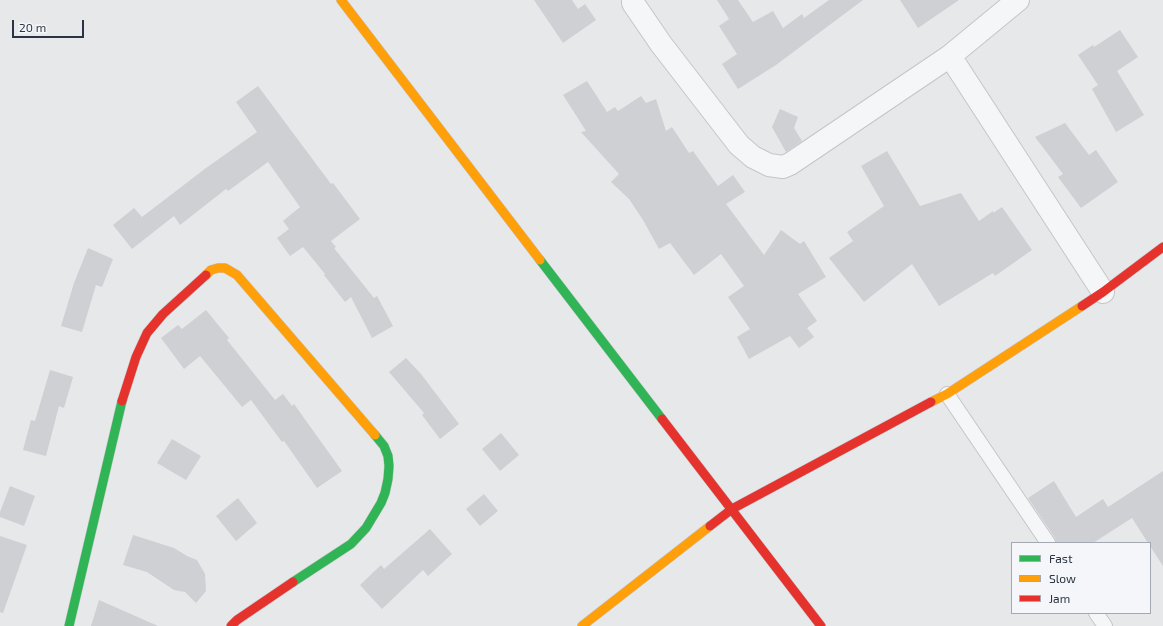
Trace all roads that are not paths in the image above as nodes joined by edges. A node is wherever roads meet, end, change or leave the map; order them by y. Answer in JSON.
{"nodes":[{"id":1,"x":341,"y":0,"type":"edge"},
{"id":2,"x":633,"y":0,"type":"edge"},
{"id":3,"x":1018,"y":0,"type":"edge"},
{"id":4,"x":950,"y":56,"type":"junction"},
{"id":5,"x":1163,"y":247,"type":"edge"},
{"id":6,"x":1103,"y":292,"type":"junction"},
{"id":7,"x":947,"y":394,"type":"junction"},
{"id":8,"x":732,"y":509,"type":"junction"},
{"id":9,"x":1047,"y":542,"type":"edge"},
{"id":10,"x":1097,"y":614,"type":"edge"},
{"id":11,"x":69,"y":626,"type":"edge"},
{"id":12,"x":230,"y":626,"type":"edge"},
{"id":13,"x":582,"y":626,"type":"edge"},
{"id":14,"x":821,"y":626,"type":"edge"},
{"id":15,"x":1105,"y":626,"type":"edge"}],
"edges":[{"from":1,"to":8,"type":"street"},
{"from":2,"to":4,"type":"street"},
{"from":3,"to":4,"type":"street"},
{"from":4,"to":6,"type":"street"},
{"from":5,"to":6,"type":"street"},
{"from":6,"to":7,"type":"street"},
{"from":7,"to":8,"type":"street"},
{"from":7,"to":9,"type":"lane"},
{"from":8,"to":13,"type":"street"},
{"from":8,"to":14,"type":"street"},
{"from":10,"to":15,"type":"lane"},
{"from":11,"to":12,"type":"street"}]}
